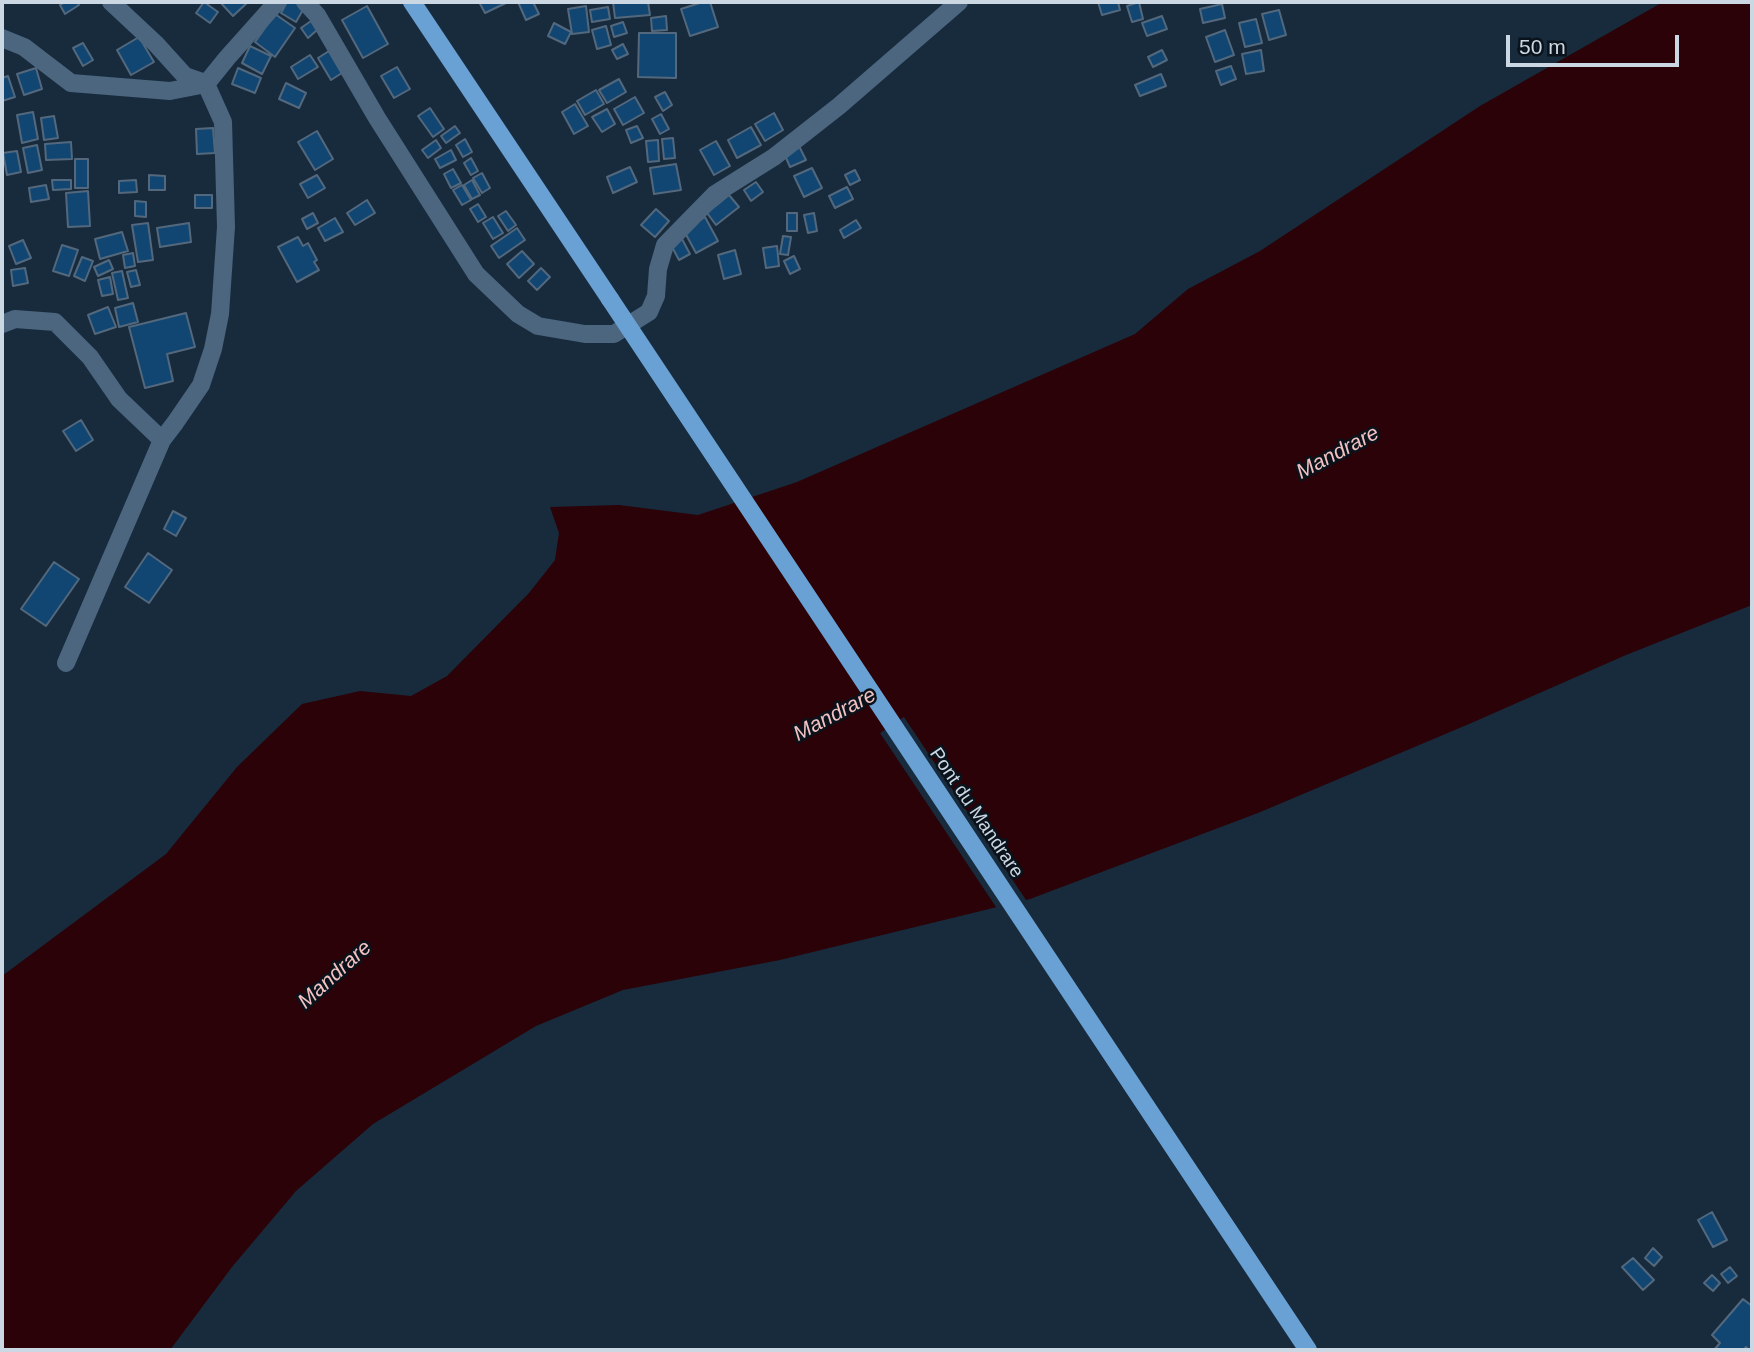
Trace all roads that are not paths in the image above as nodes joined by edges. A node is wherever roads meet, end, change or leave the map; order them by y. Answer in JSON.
{"nodes":[{"id":1,"x":111,"y":2,"type":"edge"},
{"id":2,"x":277,"y":2,"type":"edge"},
{"id":3,"x":305,"y":2,"type":"edge"},
{"id":4,"x":412,"y":2,"type":"edge"},
{"id":5,"x":959,"y":2,"type":"edge"},
{"id":6,"x":2,"y":38,"type":"edge"},
{"id":7,"x":206,"y":84,"type":"junction"},
{"id":8,"x":2,"y":324,"type":"edge"},
{"id":9,"x":162,"y":440,"type":"junction"},
{"id":10,"x":66,"y":663,"type":"dead end"},
{"id":11,"x":1308,"y":1350,"type":"edge"}],
"edges":[{"from":1,"to":7,"type":"street"},
{"from":2,"to":7,"type":"street"},
{"from":3,"to":5,"type":"street"},
{"from":4,"to":11,"type":"main road","name":"Pont du Mandrare","bridge":true},
{"from":6,"to":7,"type":"street"},
{"from":7,"to":9,"type":"street"},
{"from":8,"to":9,"type":"street"},
{"from":9,"to":10,"type":"street"}]}
